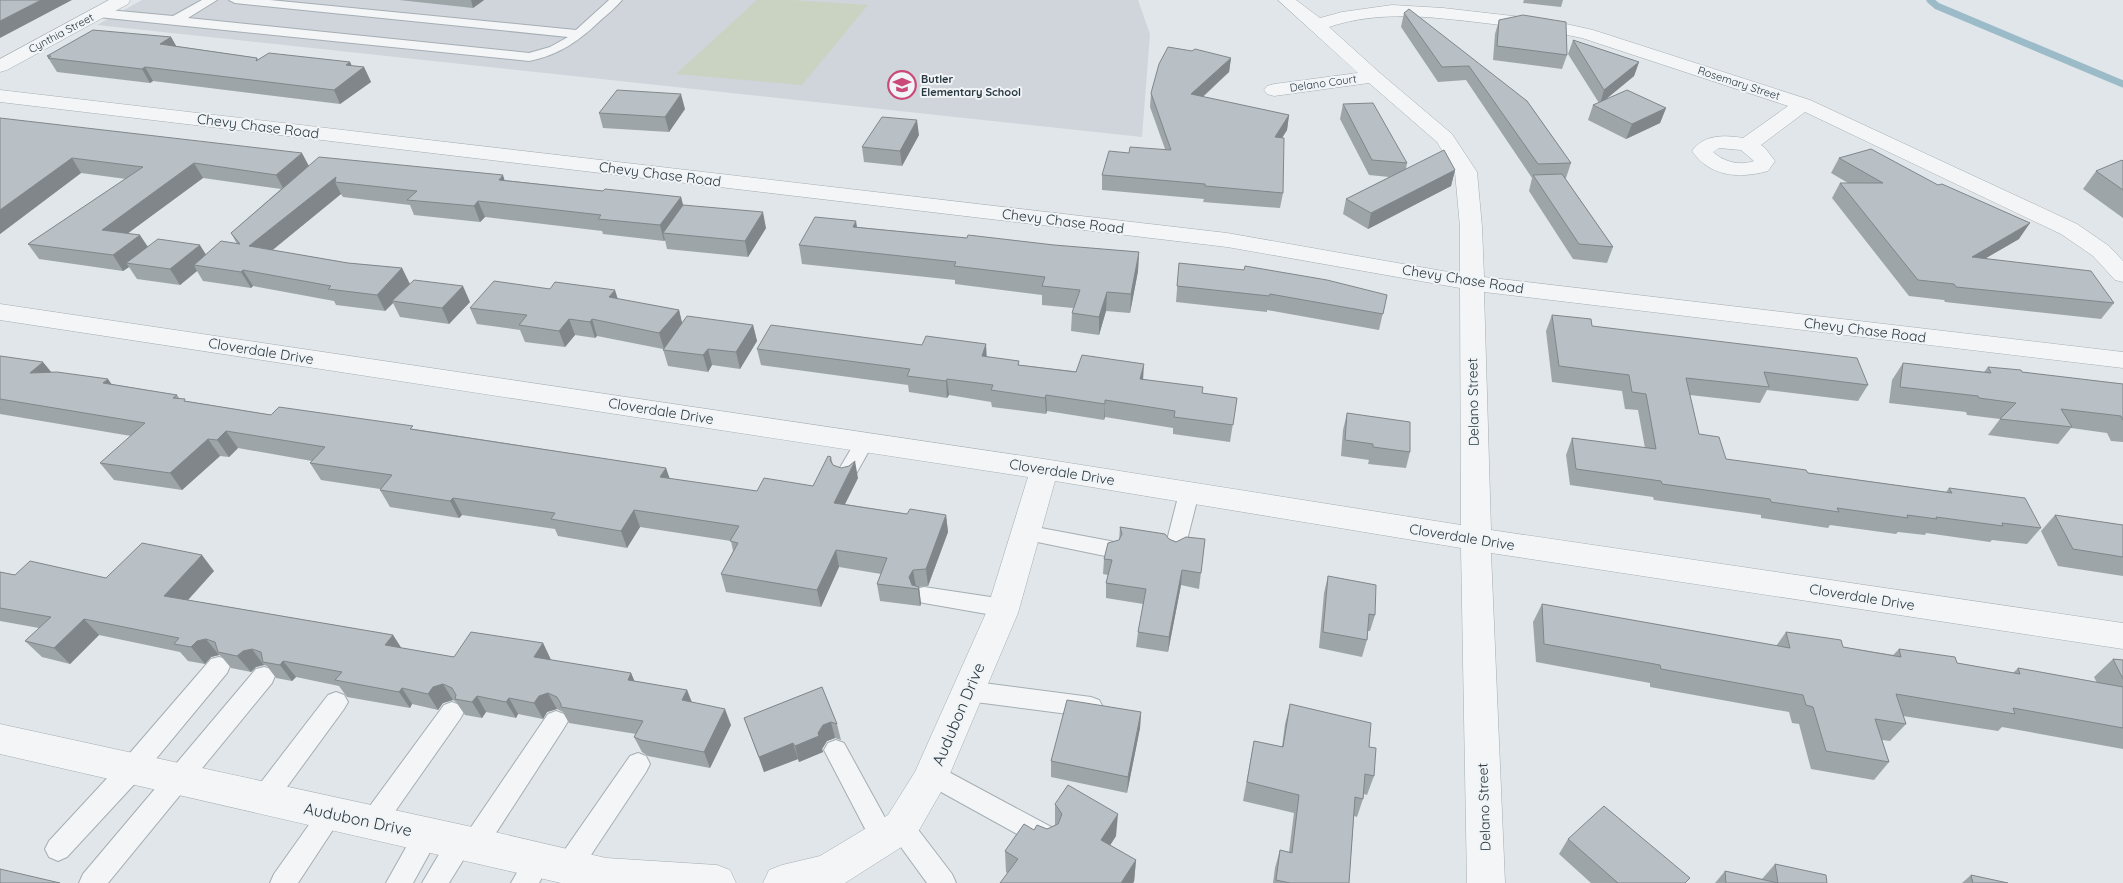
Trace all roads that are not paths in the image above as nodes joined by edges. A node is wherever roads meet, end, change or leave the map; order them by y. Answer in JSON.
{"nodes":[{"id":1,"x":122,"y":0,"type":"edge"},
{"id":2,"x":211,"y":0,"type":"edge"},
{"id":3,"x":235,"y":0,"type":"edge"},
{"id":4,"x":616,"y":0,"type":"edge"},
{"id":5,"x":1286,"y":0,"type":"edge"},
{"id":6,"x":98,"y":13,"type":"junction"},
{"id":7,"x":175,"y":20,"type":"junction"},
{"id":8,"x":1317,"y":24,"type":"junction"},
{"id":9,"x":578,"y":34,"type":"junction"},
{"id":10,"x":0,"y":66,"type":"edge"},
{"id":11,"x":1373,"y":76,"type":"junction"},
{"id":12,"x":1274,"y":90,"type":"dead end"},
{"id":13,"x":0,"y":96,"type":"edge"},
{"id":14,"x":1803,"y":104,"type":"junction"},
{"id":15,"x":1748,"y":145,"type":"dead end"},
{"id":16,"x":2123,"y":275,"type":"edge"},
{"id":17,"x":1471,"y":283,"type":"junction"},
{"id":18,"x":0,"y":312,"type":"edge"},
{"id":19,"x":2123,"y":360,"type":"edge"},
{"id":20,"x":865,"y":442,"type":"junction"},
{"id":21,"x":1044,"y":469,"type":"junction"},
{"id":22,"x":845,"y":476,"type":"edge"},
{"id":23,"x":1190,"y":492,"type":"junction"},
{"id":24,"x":1025,"y":533,"type":"junction"},
{"id":25,"x":1476,"y":539,"type":"junction"},
{"id":26,"x":1175,"y":548,"type":"edge"},
{"id":27,"x":1110,"y":549,"type":"edge"},
{"id":28,"x":924,"y":595,"type":"dead end"},
{"id":29,"x":1004,"y":608,"type":"junction"},
{"id":30,"x":2123,"y":636,"type":"edge"},
{"id":31,"x":219,"y":666,"type":"edge"},
{"id":32,"x":264,"y":676,"type":"edge"},
{"id":33,"x":968,"y":691,"type":"junction"},
{"id":34,"x":336,"y":702,"type":"dead end"},
{"id":35,"x":1110,"y":710,"type":"edge"},
{"id":36,"x":452,"y":712,"type":"dead end"},
{"id":37,"x":556,"y":721,"type":"dead end"},
{"id":38,"x":0,"y":739,"type":"edge"},
{"id":39,"x":836,"y":750,"type":"dead end"},
{"id":40,"x":638,"y":764,"type":"dead end"},
{"id":41,"x":132,"y":769,"type":"junction"},
{"id":42,"x":932,"y":774,"type":"junction"},
{"id":43,"x":178,"y":779,"type":"junction"},
{"id":44,"x":264,"y":798,"type":"junction"},
{"id":45,"x":332,"y":813,"type":"junction"},
{"id":46,"x":374,"y":822,"type":"junction"},
{"id":47,"x":892,"y":833,"type":"junction"},
{"id":48,"x":1047,"y":838,"type":"edge"},
{"id":49,"x":454,"y":840,"type":"junction"},
{"id":50,"x":58,"y":849,"type":"dead end"},
{"id":51,"x":544,"y":870,"type":"edge"},
{"id":52,"x":816,"y":879,"type":"edge"},
{"id":53,"x":655,"y":881,"type":"edge"},
{"id":54,"x":92,"y":883,"type":"edge"},
{"id":55,"x":283,"y":883,"type":"edge"},
{"id":56,"x":399,"y":883,"type":"edge"},
{"id":57,"x":435,"y":883,"type":"edge"},
{"id":58,"x":717,"y":883,"type":"edge"},
{"id":59,"x":782,"y":883,"type":"edge"},
{"id":60,"x":943,"y":883,"type":"edge"},
{"id":61,"x":1486,"y":883,"type":"edge"}],
"edges":[{"from":1,"to":6,"type":"street","name":"Cynthia Street"},
{"from":2,"to":7,"type":"lane"},
{"from":3,"to":9,"type":"lane"},
{"from":4,"to":9,"type":"lane"},
{"from":5,"to":8,"type":"street","name":"Delano Street"},
{"from":6,"to":7,"type":"lane"},
{"from":6,"to":10,"type":"street","name":"Cynthia Street"},
{"from":7,"to":9,"type":"lane"},
{"from":8,"to":11,"type":"street","name":"Delano Street"},
{"from":8,"to":14,"type":"street","name":"Rosemary Street"},
{"from":11,"to":12,"type":"street","name":"Delano Court"},
{"from":11,"to":17,"type":"street","name":"Delano Street"},
{"from":13,"to":17,"type":"street","name":"Chevy Chase Road"},
{"from":14,"to":15,"type":"street"},
{"from":14,"to":16,"type":"street","name":"Rosemary Street"},
{"from":17,"to":19,"type":"street","name":"Chevy Chase Road"},
{"from":17,"to":25,"type":"street","name":"Delano Street"},
{"from":18,"to":20,"type":"street","name":"Cloverdale Drive"},
{"from":20,"to":21,"type":"street","name":"Cloverdale Drive"},
{"from":20,"to":22,"type":"lane"},
{"from":21,"to":23,"type":"street","name":"Cloverdale Drive"},
{"from":21,"to":24,"type":"street","name":"Audubon Drive"},
{"from":23,"to":25,"type":"street","name":"Cloverdale Drive"},
{"from":23,"to":26,"type":"lane"},
{"from":24,"to":27,"type":"lane"},
{"from":24,"to":29,"type":"street","name":"Audubon Drive"},
{"from":25,"to":30,"type":"street","name":"Cloverdale Drive"},
{"from":25,"to":61,"type":"street","name":"Delano Street"},
{"from":28,"to":29,"type":"lane"},
{"from":29,"to":33,"type":"street","name":"Audubon Drive"},
{"from":31,"to":41,"type":"lane"},
{"from":32,"to":43,"type":"lane"},
{"from":33,"to":35,"type":"lane"},
{"from":33,"to":42,"type":"street","name":"Audubon Drive"},
{"from":34,"to":44,"type":"lane"},
{"from":36,"to":46,"type":"lane"},
{"from":37,"to":49,"type":"lane"},
{"from":38,"to":41,"type":"street","name":"Audubon Drive"},
{"from":39,"to":47,"type":"lane"},
{"from":40,"to":51,"type":"lane"},
{"from":41,"to":43,"type":"street","name":"Audubon Drive"},
{"from":41,"to":50,"type":"lane"},
{"from":42,"to":47,"type":"street","name":"Audubon Drive"},
{"from":42,"to":48,"type":"lane"},
{"from":43,"to":44,"type":"street","name":"Audubon Drive"},
{"from":43,"to":54,"type":"lane"},
{"from":44,"to":45,"type":"street","name":"Audubon Drive"},
{"from":45,"to":46,"type":"street","name":"Audubon Drive"},
{"from":45,"to":55,"type":"lane"},
{"from":46,"to":49,"type":"street","name":"Audubon Drive"},
{"from":47,"to":52,"type":"street","name":"Audubon Drive"},
{"from":47,"to":60,"type":"lane"},
{"from":49,"to":51,"type":"street","name":"Audubon Drive"},
{"from":49,"to":56,"type":"lane"},
{"from":49,"to":57,"type":"lane"},
{"from":51,"to":53,"type":"street","name":"Audubon Drive"},
{"from":52,"to":59,"type":"street","name":"Audubon Drive"},
{"from":53,"to":58,"type":"street","name":"Audubon Drive"}]}
